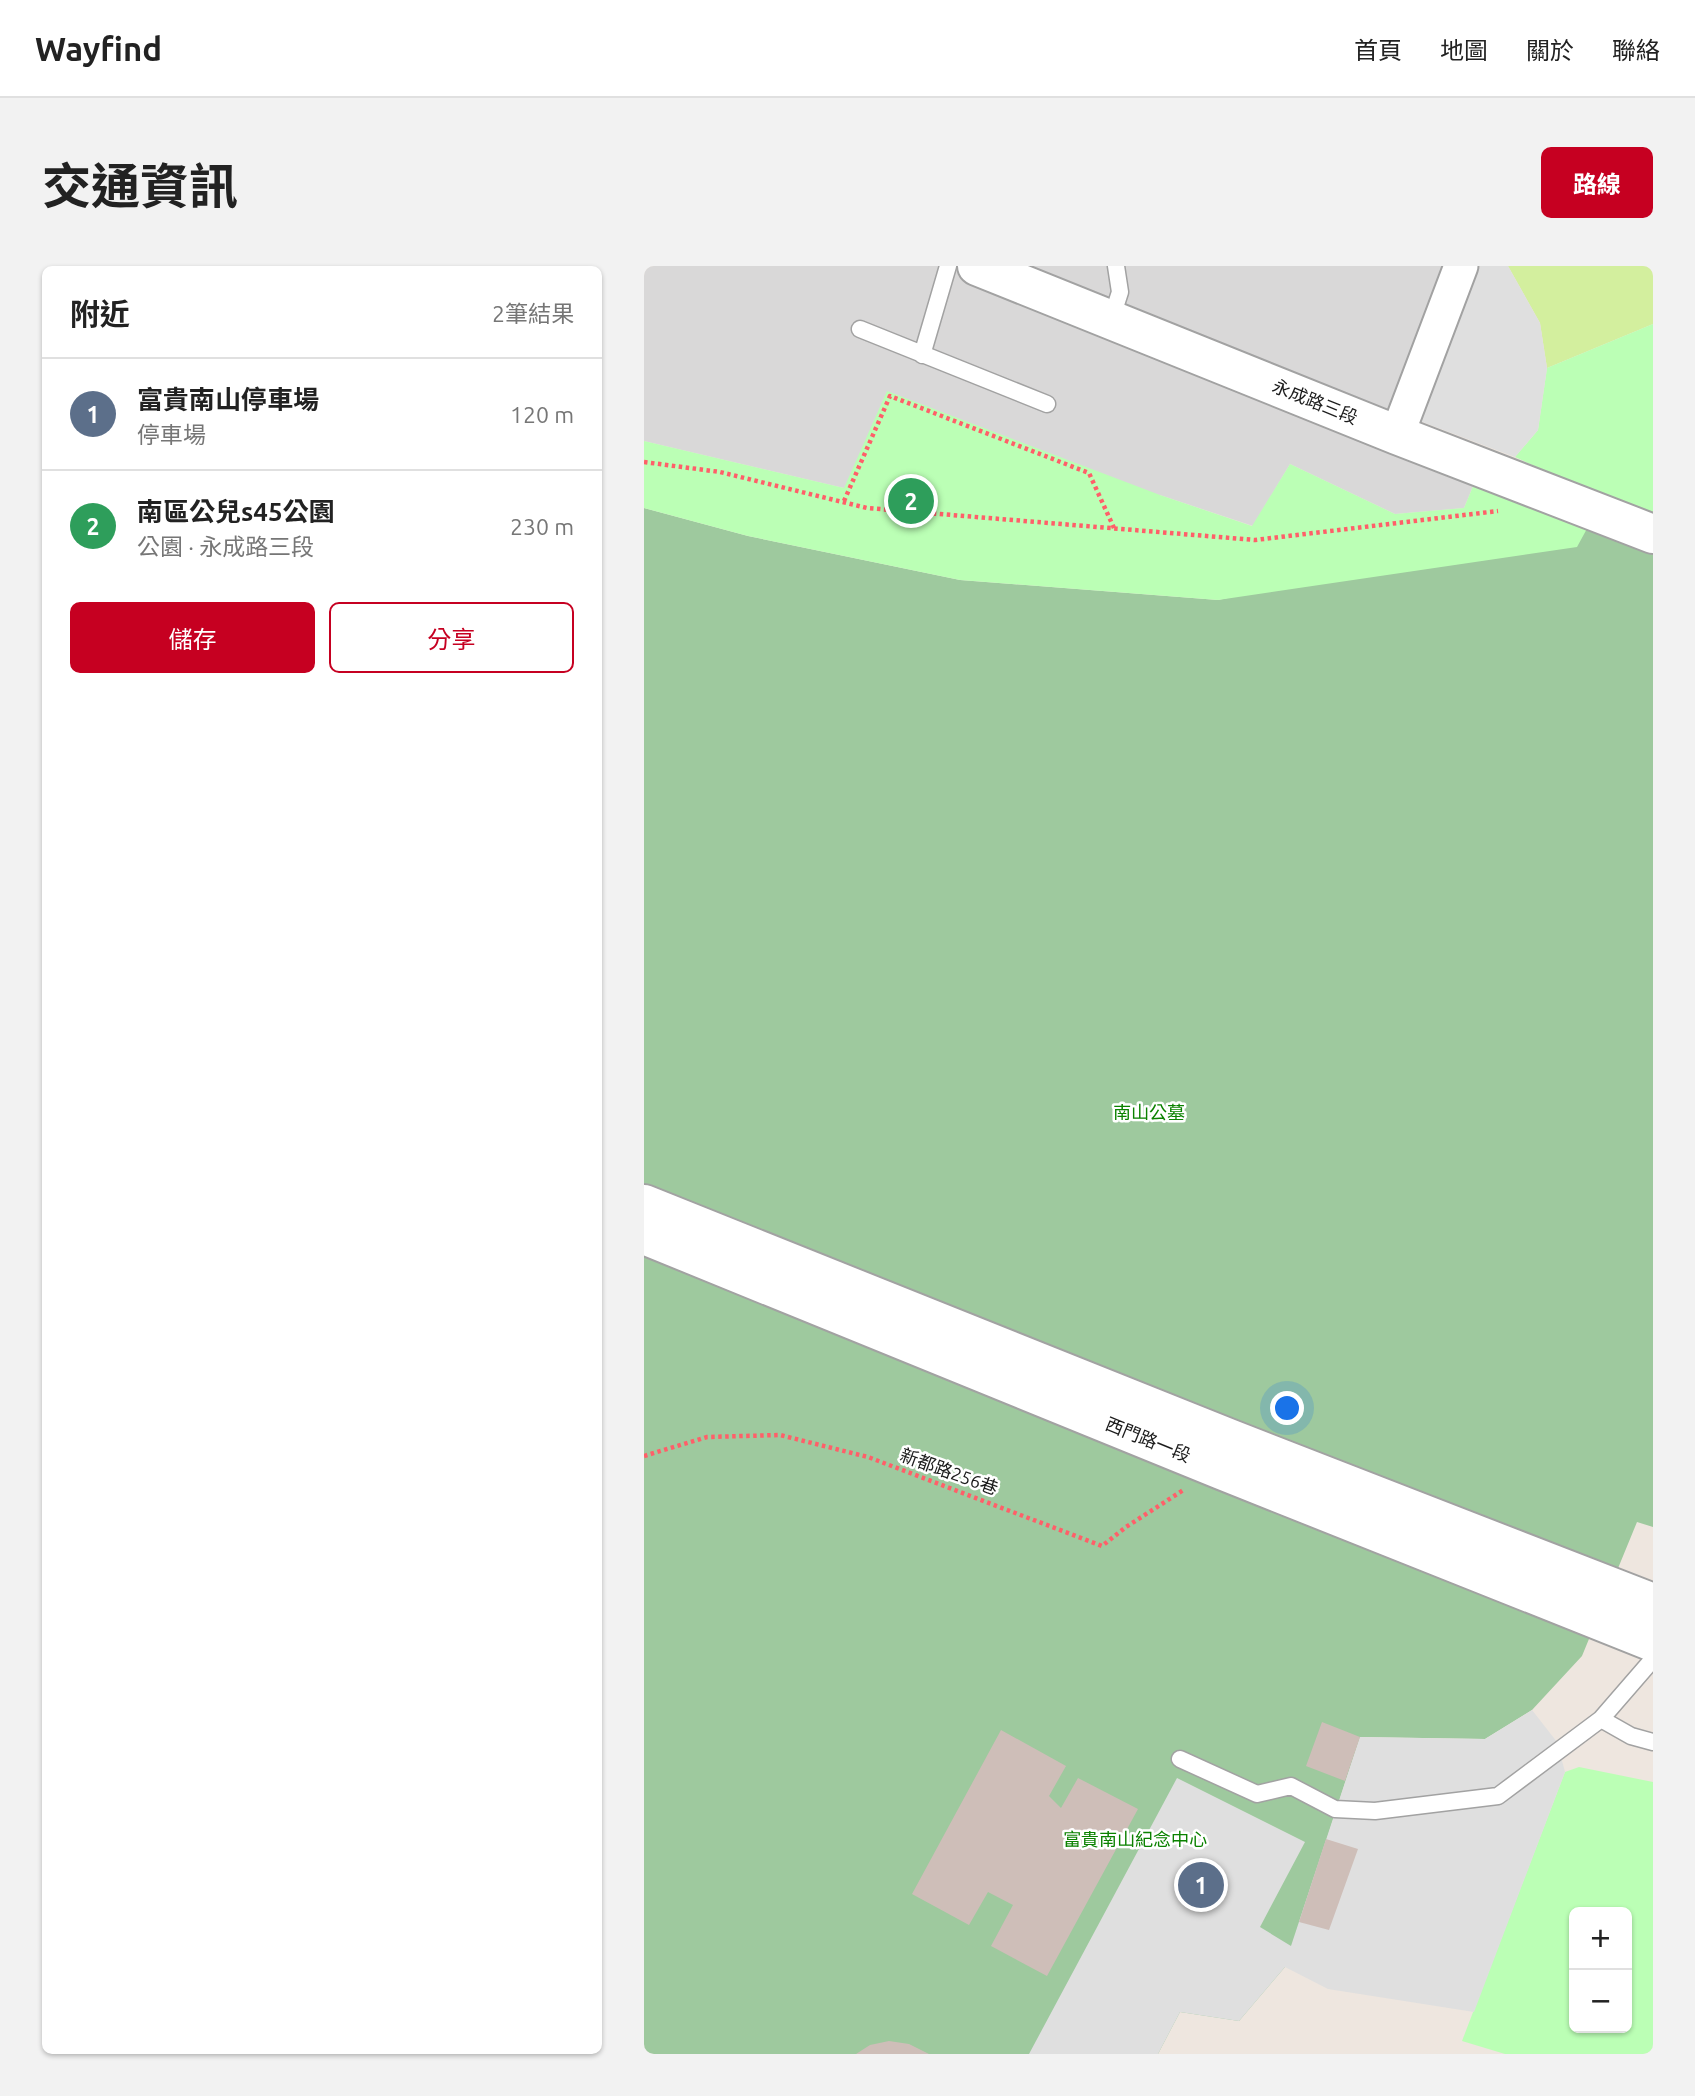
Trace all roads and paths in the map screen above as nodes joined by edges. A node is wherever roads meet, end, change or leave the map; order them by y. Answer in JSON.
{"nodes":[{"id":1,"x":948,"y":266,"type":"edge"},
{"id":2,"x":978,"y":266,"type":"edge"},
{"id":3,"x":1116,"y":266,"type":"edge"},
{"id":4,"x":1461,"y":266,"type":"edge"},
{"id":5,"x":1111,"y":320,"type":"junction"},
{"id":6,"x":860,"y":329,"type":"dead end"},
{"id":7,"x":922,"y":355,"type":"junction"},
{"id":8,"x":1047,"y":404,"type":"dead end"},
{"id":9,"x":1397,"y":435,"type":"junction"},
{"id":10,"x":644,"y":462,"type":"edge"},
{"id":11,"x":1548,"y":492,"type":"junction"},
{"id":12,"x":845,"y":501,"type":"junction"},
{"id":13,"x":1114,"y":528,"type":"junction"},
{"id":14,"x":1653,"y":534,"type":"edge"},
{"id":15,"x":644,"y":1204,"type":"edge"},
{"id":16,"x":644,"y":1236,"type":"edge"},
{"id":17,"x":644,"y":1456,"type":"edge"},
{"id":18,"x":1221,"y":1470,"type":"junction"},
{"id":19,"x":1653,"y":1603,"type":"edge"},
{"id":20,"x":1653,"y":1642,"type":"edge"},
{"id":21,"x":1653,"y":1659,"type":"edge"},
{"id":22,"x":1601,"y":1719,"type":"junction"},
{"id":23,"x":1653,"y":1742,"type":"edge"},
{"id":24,"x":1180,"y":1759,"type":"dead end"}],
"edges":[{"from":1,"to":7,"type":"lane"},
{"from":2,"to":5,"type":"street","name":"永成路三段"},
{"from":3,"to":5,"type":"lane"},
{"from":4,"to":9,"type":"street"},
{"from":5,"to":9,"type":"street","name":"永成路三段"},
{"from":6,"to":7,"type":"lane"},
{"from":7,"to":8,"type":"lane"},
{"from":9,"to":11,"type":"street","name":"永成路三段"},
{"from":10,"to":12,"type":"path"},
{"from":11,"to":13,"type":"path"},
{"from":11,"to":14,"type":"street","name":"永成路三段"},
{"from":12,"to":13,"type":"path"},
{"from":12,"to":13,"type":"path"},
{"from":15,"to":19,"type":"street","name":"西門路一段"},
{"from":16,"to":18,"type":"street","name":"西門路一段"},
{"from":17,"to":18,"type":"path","name":"新都路256巷"},
{"from":18,"to":20,"type":"street","name":"西門路一段"},
{"from":21,"to":22,"type":"lane"},
{"from":22,"to":23,"type":"lane"},
{"from":22,"to":24,"type":"lane"}]}
